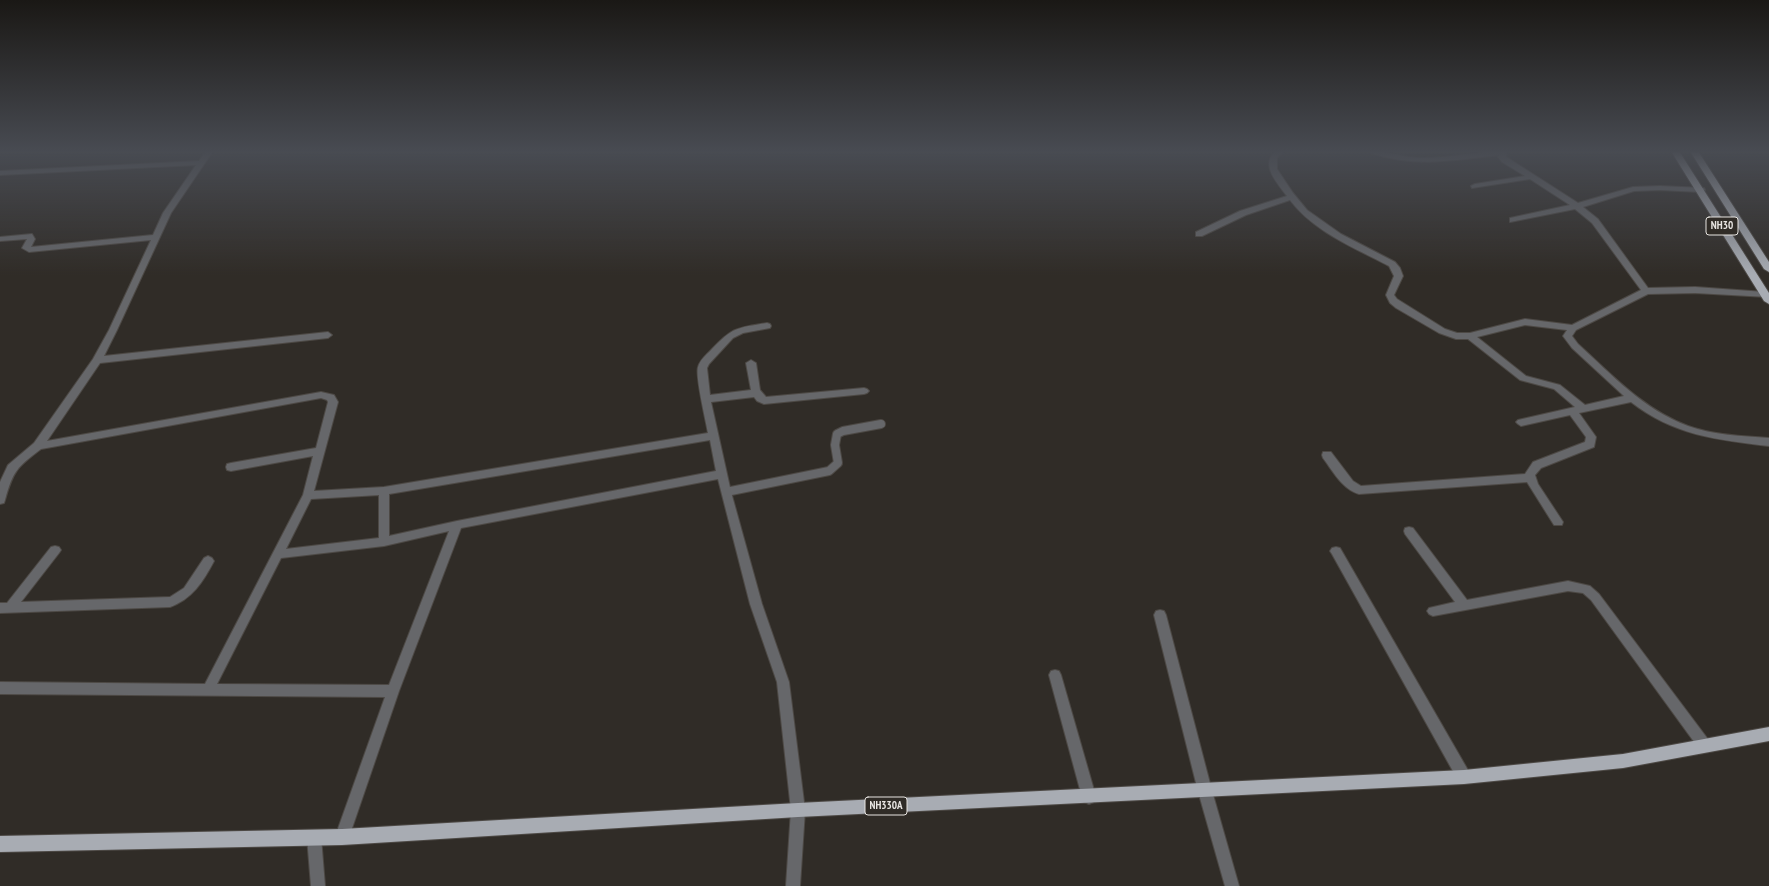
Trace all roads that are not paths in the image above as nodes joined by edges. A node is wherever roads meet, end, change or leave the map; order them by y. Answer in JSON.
{"nodes":[{"id":1,"x":181,"y":192,"type":"edge"},
{"id":2,"x":1289,"y":192,"type":"edge"},
{"id":3,"x":1555,"y":192,"type":"edge"},
{"id":4,"x":1622,"y":192,"type":"edge"},
{"id":5,"x":1702,"y":192,"type":"edge"},
{"id":6,"x":1720,"y":192,"type":"edge"},
{"id":7,"x":1292,"y":197,"type":"junction"},
{"id":8,"x":1577,"y":206,"type":"junction"},
{"id":9,"x":1513,"y":220,"type":"dead end"},
{"id":10,"x":1199,"y":234,"type":"dead end"},
{"id":11,"x":156,"y":237,"type":"junction"},
{"id":12,"x":0,"y":238,"type":"edge"},
{"id":13,"x":1769,"y":269,"type":"edge"},
{"id":14,"x":1646,"y":291,"type":"junction"},
{"id":15,"x":1767,"y":298,"type":"edge"},
{"id":16,"x":767,"y":326,"type":"dead end"},
{"id":17,"x":1573,"y":328,"type":"junction"},
{"id":18,"x":328,"y":335,"type":"dead end"},
{"id":19,"x":1470,"y":336,"type":"junction"},
{"id":20,"x":97,"y":360,"type":"junction"},
{"id":21,"x":751,"y":363,"type":"dead end"},
{"id":22,"x":864,"y":391,"type":"dead end"},
{"id":23,"x":756,"y":393,"type":"junction"},
{"id":24,"x":1632,"y":398,"type":"junction"},
{"id":25,"x":706,"y":399,"type":"junction"},
{"id":26,"x":1584,"y":409,"type":"junction"},
{"id":27,"x":1572,"y":411,"type":"junction"},
{"id":28,"x":1521,"y":422,"type":"dead end"},
{"id":29,"x":881,"y":424,"type":"dead end"},
{"id":30,"x":714,"y":436,"type":"junction"},
{"id":31,"x":1769,"y":442,"type":"edge"},
{"id":32,"x":38,"y":446,"type":"junction"},
{"id":33,"x":320,"y":451,"type":"junction"},
{"id":34,"x":1327,"y":455,"type":"dead end"},
{"id":35,"x":231,"y":467,"type":"dead end"},
{"id":36,"x":722,"y":474,"type":"junction"},
{"id":37,"x":1530,"y":478,"type":"junction"},
{"id":38,"x":384,"y":491,"type":"junction"},
{"id":39,"x":726,"y":492,"type":"junction"},
{"id":40,"x":308,"y":496,"type":"junction"},
{"id":41,"x":0,"y":500,"type":"edge"},
{"id":42,"x":1558,"y":522,"type":"dead end"},
{"id":43,"x":457,"y":525,"type":"junction"},
{"id":44,"x":1409,"y":531,"type":"dead end"},
{"id":45,"x":384,"y":542,"type":"junction"},
{"id":46,"x":55,"y":550,"type":"dead end"},
{"id":47,"x":1336,"y":551,"type":"dead end"},
{"id":48,"x":278,"y":554,"type":"junction"},
{"id":49,"x":208,"y":561,"type":"dead end"},
{"id":50,"x":1464,"y":605,"type":"junction"},
{"id":51,"x":5,"y":608,"type":"edge"},
{"id":52,"x":1433,"y":611,"type":"dead end"},
{"id":53,"x":1160,"y":615,"type":"dead end"},
{"id":54,"x":1055,"y":675,"type":"dead end"},
{"id":55,"x":0,"y":688,"type":"edge"},
{"id":56,"x":208,"y":690,"type":"junction"},
{"id":57,"x":393,"y":691,"type":"junction"},
{"id":58,"x":1769,"y":734,"type":"edge"},
{"id":59,"x":1705,"y":746,"type":"junction"},
{"id":60,"x":1464,"y":778,"type":"junction"},
{"id":61,"x":1205,"y":791,"type":"junction"},
{"id":62,"x":1089,"y":797,"type":"junction"},
{"id":63,"x":798,"y":810,"type":"junction"},
{"id":64,"x":342,"y":836,"type":"junction"},
{"id":65,"x":314,"y":837,"type":"junction"},
{"id":66,"x":0,"y":844,"type":"edge"},
{"id":67,"x":318,"y":886,"type":"edge"},
{"id":68,"x":793,"y":886,"type":"edge"},
{"id":69,"x":1232,"y":886,"type":"edge"}],
"edges":[{"from":1,"to":11,"type":"street"},
{"from":2,"to":7,"type":"street"},
{"from":3,"to":8,"type":"street"},
{"from":4,"to":8,"type":"street"},
{"from":5,"to":15,"type":"highway","number":"NH30"},
{"from":6,"to":13,"type":"highway","number":"NH30"},
{"from":7,"to":10,"type":"street"},
{"from":7,"to":19,"type":"street"},
{"from":8,"to":9,"type":"street"},
{"from":8,"to":14,"type":"street"},
{"from":11,"to":12,"type":"street"},
{"from":11,"to":20,"type":"street"},
{"from":14,"to":15,"type":"street"},
{"from":14,"to":17,"type":"street"},
{"from":16,"to":25,"type":"street"},
{"from":17,"to":19,"type":"street"},
{"from":17,"to":24,"type":"street"},
{"from":18,"to":20,"type":"street"},
{"from":19,"to":26,"type":"street"},
{"from":20,"to":32,"type":"street"},
{"from":21,"to":23,"type":"street"},
{"from":22,"to":23,"type":"street"},
{"from":23,"to":25,"type":"street"},
{"from":24,"to":26,"type":"street"},
{"from":24,"to":31,"type":"street"},
{"from":25,"to":30,"type":"street"},
{"from":26,"to":27,"type":"street"},
{"from":27,"to":28,"type":"street"},
{"from":27,"to":37,"type":"street"},
{"from":29,"to":39,"type":"lane"},
{"from":30,"to":36,"type":"street"},
{"from":30,"to":38,"type":"street"},
{"from":32,"to":33,"type":"street"},
{"from":32,"to":41,"type":"street"},
{"from":33,"to":35,"type":"street"},
{"from":33,"to":40,"type":"street"},
{"from":34,"to":37,"type":"street"},
{"from":36,"to":39,"type":"street"},
{"from":36,"to":43,"type":"street"},
{"from":37,"to":42,"type":"street"},
{"from":38,"to":40,"type":"street"},
{"from":38,"to":45,"type":"street"},
{"from":39,"to":63,"type":"street"},
{"from":40,"to":48,"type":"street"},
{"from":43,"to":45,"type":"street"},
{"from":43,"to":57,"type":"street"},
{"from":44,"to":50,"type":"street"},
{"from":45,"to":48,"type":"street"},
{"from":46,"to":51,"type":"street"},
{"from":47,"to":60,"type":"street"},
{"from":48,"to":56,"type":"street"},
{"from":49,"to":51,"type":"street"},
{"from":50,"to":52,"type":"street"},
{"from":50,"to":59,"type":"street"},
{"from":53,"to":61,"type":"street"},
{"from":54,"to":62,"type":"street"},
{"from":55,"to":56,"type":"street"},
{"from":56,"to":57,"type":"street"},
{"from":57,"to":64,"type":"street"},
{"from":58,"to":59,"type":"highway","number":"NH330A"},
{"from":59,"to":60,"type":"highway","number":"NH330A"},
{"from":60,"to":61,"type":"highway","number":"NH330A"},
{"from":61,"to":62,"type":"highway","number":"NH330A"},
{"from":61,"to":69,"type":"street"},
{"from":62,"to":63,"type":"highway","number":"NH330A"},
{"from":63,"to":64,"type":"highway","number":"NH330A"},
{"from":63,"to":68,"type":"street"},
{"from":64,"to":65,"type":"highway","number":"NH330A"},
{"from":65,"to":66,"type":"highway","number":"NH330A"},
{"from":65,"to":67,"type":"street"}]}
